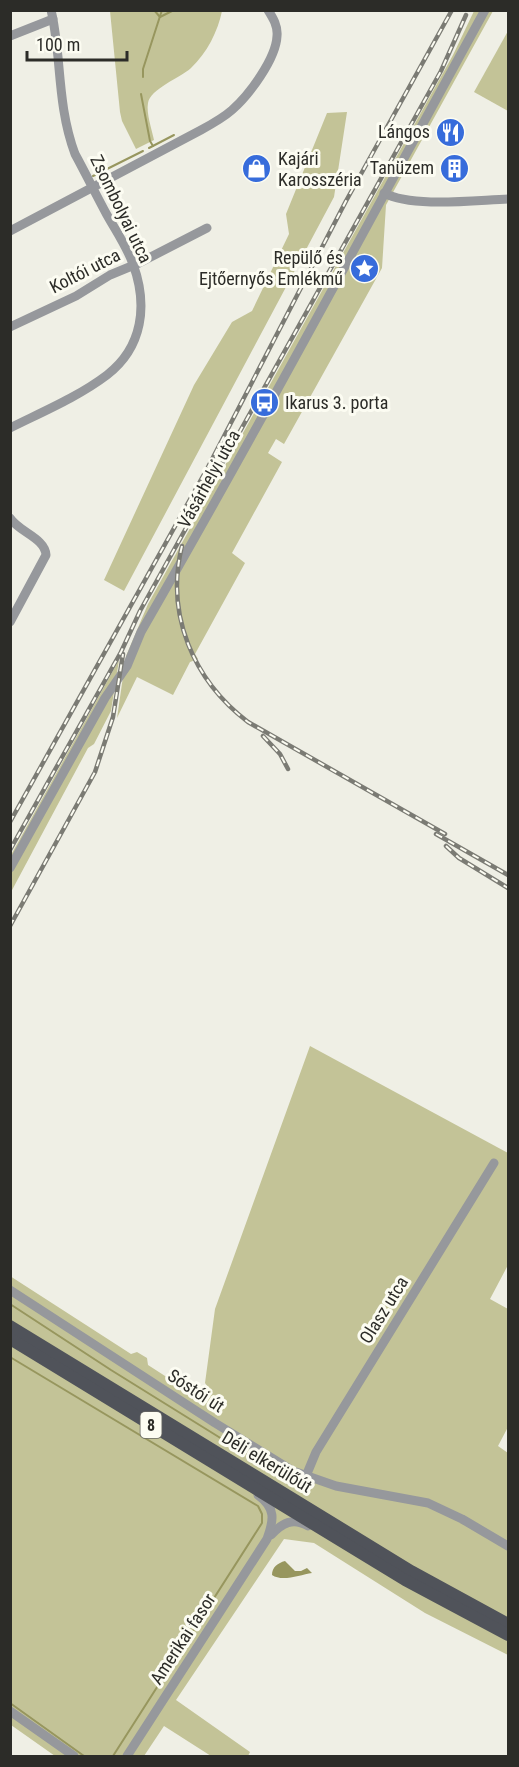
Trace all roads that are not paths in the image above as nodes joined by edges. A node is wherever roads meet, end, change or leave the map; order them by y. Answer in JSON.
{"nodes":[{"id":1,"x":268,"y":10,"type":"edge"},
{"id":2,"x":485,"y":10,"type":"edge"},
{"id":3,"x":52,"y":15,"type":"edge"},
{"id":4,"x":10,"y":36,"type":"edge"},
{"id":5,"x":92,"y":187,"type":"junction"},
{"id":6,"x":384,"y":193,"type":"junction"},
{"id":7,"x":508,"y":199,"type":"edge"},
{"id":8,"x":207,"y":228,"type":"dead end"},
{"id":9,"x":10,"y":231,"type":"edge"},
{"id":10,"x":133,"y":265,"type":"junction"},
{"id":11,"x":10,"y":327,"type":"edge"},
{"id":12,"x":10,"y":428,"type":"edge"},
{"id":13,"x":10,"y":518,"type":"edge"},
{"id":14,"x":10,"y":622,"type":"edge"},
{"id":15,"x":10,"y":868,"type":"edge"},
{"id":16,"x":494,"y":1163,"type":"dead end"},
{"id":17,"x":10,"y":1290,"type":"edge"},
{"id":18,"x":10,"y":1326,"type":"edge"},
{"id":19,"x":10,"y":1339,"type":"edge"},
{"id":20,"x":228,"y":1472,"type":"junction"},
{"id":21,"x":306,"y":1476,"type":"junction"},
{"id":22,"x":267,"y":1539,"type":"junction"},
{"id":23,"x":349,"y":1544,"type":"junction"},
{"id":24,"x":508,"y":1546,"type":"edge"},
{"id":25,"x":508,"y":1624,"type":"edge"},
{"id":26,"x":508,"y":1635,"type":"edge"},
{"id":27,"x":10,"y":1711,"type":"edge"},
{"id":28,"x":74,"y":1756,"type":"edge"},
{"id":29,"x":128,"y":1756,"type":"edge"}],
"edges":[{"from":1,"to":5,"type":"street"},
{"from":2,"to":6,"type":"street","name":"Vásárhelyi utca"},
{"from":3,"to":4,"type":"street"},
{"from":3,"to":5,"type":"street","name":"Zsombolyai utca"},
{"from":5,"to":9,"type":"street"},
{"from":5,"to":10,"type":"street","name":"Zsombolyai utca"},
{"from":6,"to":7,"type":"street"},
{"from":6,"to":15,"type":"street","name":"Vásárhelyi utca"},
{"from":8,"to":10,"type":"street","name":"Koltói utca"},
{"from":10,"to":11,"type":"street","name":"Koltói utca"},
{"from":10,"to":12,"type":"street","name":"Zsombolyai utca"},
{"from":13,"to":14,"type":"street"},
{"from":16,"to":21,"type":"street","name":"Olasz utca"},
{"from":17,"to":21,"type":"street","name":"Sóstói út"},
{"from":18,"to":25,"type":"main road","name":"Déli elkerülőút","number":"8"},
{"from":19,"to":20,"type":"main road","name":"Déli elkerülőút","number":"8"},
{"from":20,"to":22,"type":"street"},
{"from":20,"to":23,"type":"main road","name":"Déli elkerülőút","number":"8"},
{"from":21,"to":24,"type":"street","name":"Sóstói út"},
{"from":22,"to":23,"type":"street"},
{"from":22,"to":29,"type":"street","name":"Amerikai fasor"},
{"from":23,"to":26,"type":"main road","name":"Déli elkerülőút","number":"8"},
{"from":27,"to":28,"type":"street"}]}
